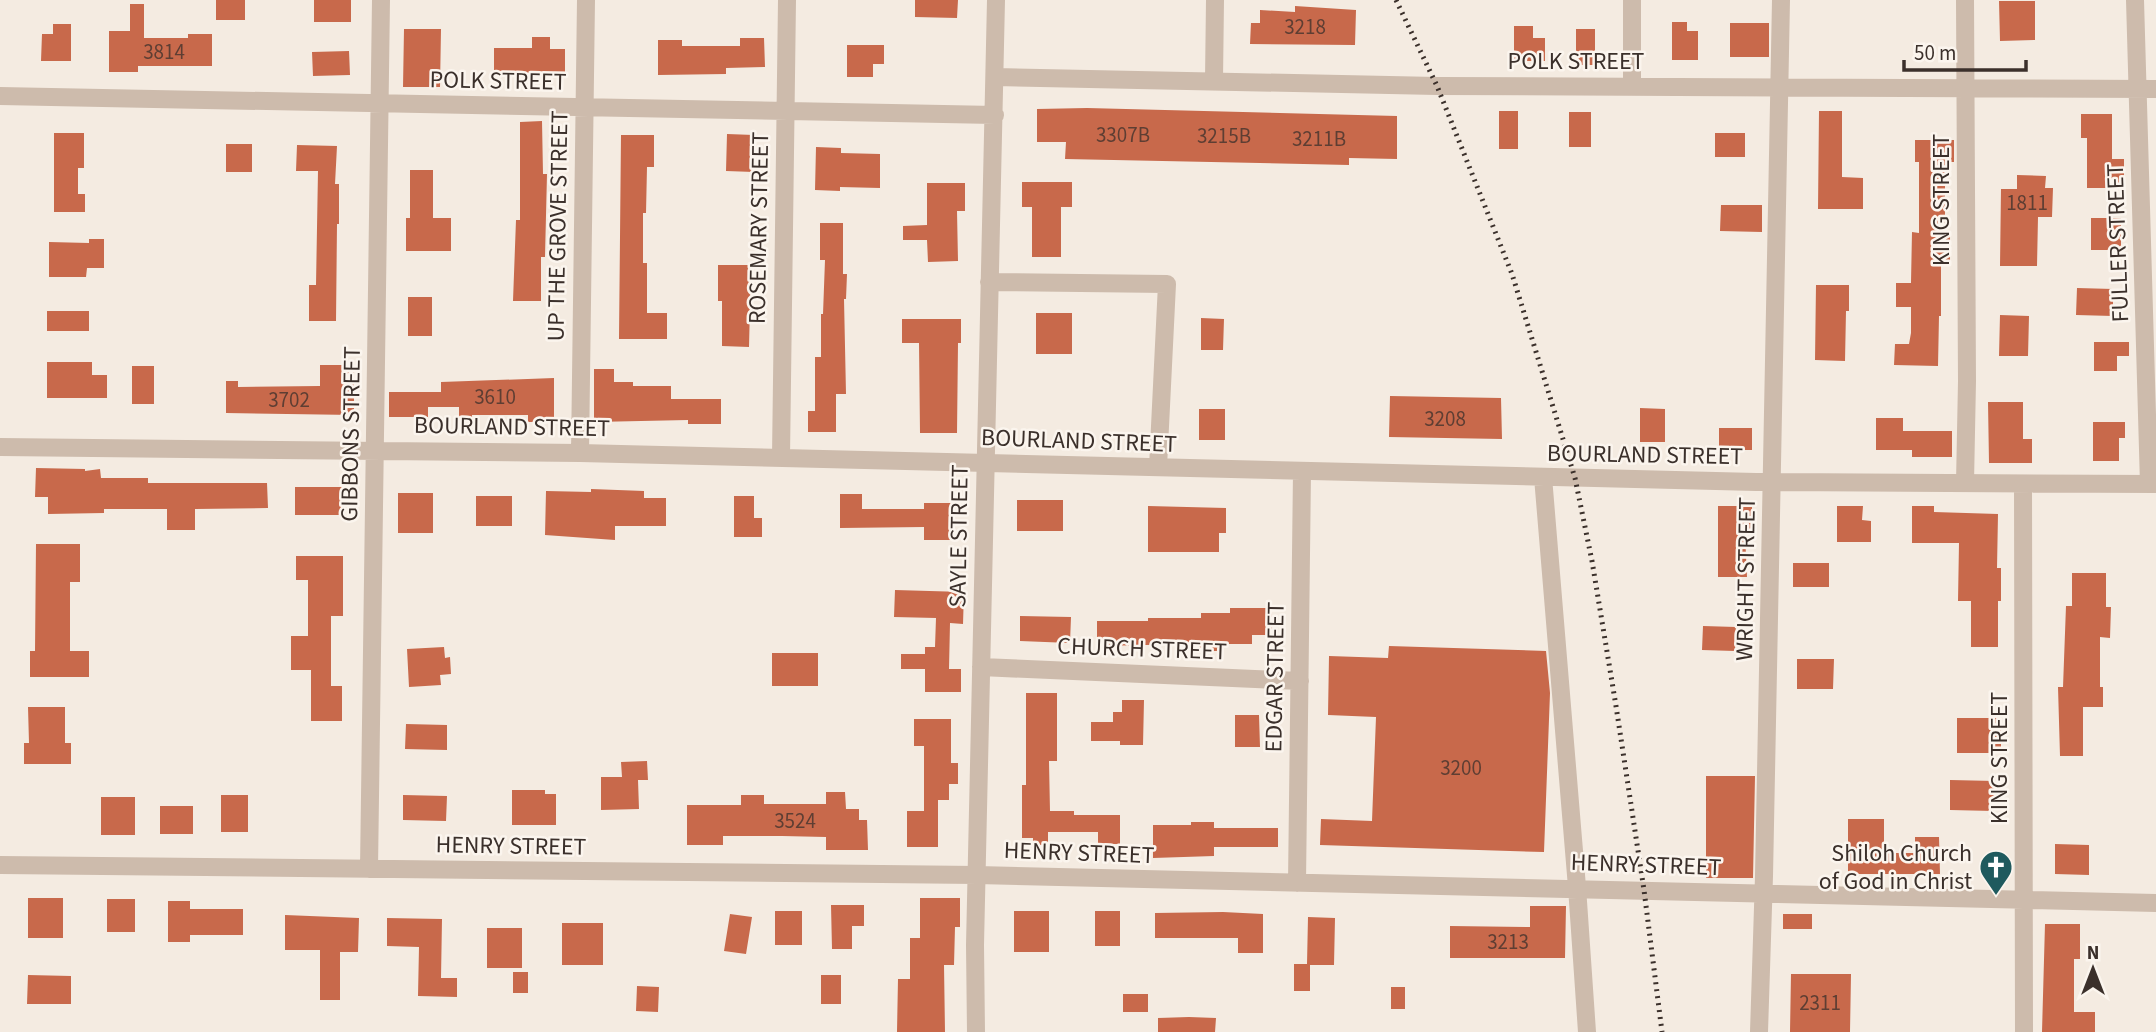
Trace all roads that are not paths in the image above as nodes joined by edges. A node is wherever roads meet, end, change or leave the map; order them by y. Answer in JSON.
{"nodes":[{"id":1,"x":381,"y":0,"type":"edge"},
{"id":2,"x":586,"y":0,"type":"edge"},
{"id":3,"x":787,"y":0,"type":"edge"},
{"id":4,"x":996,"y":0,"type":"edge"},
{"id":5,"x":1215,"y":0,"type":"edge"},
{"id":6,"x":1632,"y":0,"type":"edge"},
{"id":7,"x":1781,"y":0,"type":"edge"},
{"id":8,"x":1965,"y":0,"type":"edge"},
{"id":9,"x":2135,"y":0,"type":"edge"},
{"id":10,"x":995,"y":77,"type":"junction"},
{"id":11,"x":1214,"y":80,"type":"junction"},
{"id":12,"x":1632,"y":86,"type":"junction"},
{"id":13,"x":1780,"y":87,"type":"junction"},
{"id":14,"x":1965,"y":87,"type":"junction"},
{"id":15,"x":2147,"y":89,"type":"edge"},
{"id":16,"x":0,"y":96,"type":"edge"},
{"id":17,"x":380,"y":103,"type":"junction"},
{"id":18,"x":584,"y":107,"type":"junction"},
{"id":19,"x":785,"y":111,"type":"junction"},
{"id":20,"x":995,"y":115,"type":"junction"},
{"id":21,"x":989,"y":282,"type":"junction"},
{"id":22,"x":0,"y":447,"type":"edge"},
{"id":23,"x":375,"y":450,"type":"junction"},
{"id":24,"x":580,"y":453,"type":"junction"},
{"id":25,"x":781,"y":457,"type":"junction"},
{"id":26,"x":985,"y":462,"type":"junction"},
{"id":27,"x":1158,"y":467,"type":"junction"},
{"id":28,"x":1302,"y":472,"type":"junction"},
{"id":29,"x":1543,"y":477,"type":"junction"},
{"id":30,"x":1772,"y":482,"type":"junction"},
{"id":31,"x":1965,"y":483,"type":"junction"},
{"id":32,"x":2023,"y":484,"type":"junction"},
{"id":33,"x":2152,"y":484,"type":"edge"},
{"id":34,"x":981,"y":667,"type":"junction"},
{"id":35,"x":1300,"y":681,"type":"junction"},
{"id":36,"x":0,"y":864,"type":"edge"},
{"id":37,"x":369,"y":869,"type":"junction"},
{"id":38,"x":977,"y":875,"type":"junction"},
{"id":39,"x":1297,"y":883,"type":"junction"},
{"id":40,"x":1577,"y":887,"type":"junction"},
{"id":41,"x":1764,"y":894,"type":"junction"},
{"id":42,"x":2024,"y":900,"type":"junction"},
{"id":43,"x":2156,"y":903,"type":"edge"},
{"id":44,"x":976,"y":1032,"type":"edge"},
{"id":45,"x":1587,"y":1032,"type":"edge"},
{"id":46,"x":1759,"y":1032,"type":"edge"},
{"id":47,"x":2024,"y":1032,"type":"edge"}],
"edges":[{"from":1,"to":17,"type":"street","name":"GIBBONS STREET"},
{"from":2,"to":18,"type":"street","name":"UP THE GROVE STREET"},
{"from":3,"to":19,"type":"street","name":"ROSEMARY STREET"},
{"from":4,"to":10,"type":"street","name":"SAYLE STREET"},
{"from":5,"to":11,"type":"street"},
{"from":6,"to":12,"type":"street"},
{"from":7,"to":13,"type":"street","name":"WRIGHT STREET"},
{"from":8,"to":14,"type":"street","name":"KING STREET"},
{"from":9,"to":15,"type":"street","name":"FULLER STREET"},
{"from":10,"to":11,"type":"street","name":"POLK STREET"},
{"from":10,"to":20,"type":"street","name":"SAYLE STREET"},
{"from":11,"to":12,"type":"street","name":"POLK STREET"},
{"from":12,"to":13,"type":"street","name":"POLK STREET"},
{"from":13,"to":14,"type":"street","name":"POLK STREET"},
{"from":13,"to":30,"type":"street","name":"WRIGHT STREET"},
{"from":14,"to":15,"type":"street","name":"POLK STREET"},
{"from":14,"to":31,"type":"street","name":"KING STREET"},
{"from":15,"to":33,"type":"street","name":"FULLER STREET"},
{"from":16,"to":17,"type":"street","name":"POLK STREET"},
{"from":17,"to":18,"type":"street","name":"POLK STREET"},
{"from":17,"to":23,"type":"street","name":"GIBBONS STREET"},
{"from":18,"to":19,"type":"street","name":"POLK STREET"},
{"from":18,"to":24,"type":"street","name":"UP THE GROVE STREET"},
{"from":19,"to":20,"type":"street","name":"POLK STREET"},
{"from":19,"to":25,"type":"street","name":"ROSEMARY STREET"},
{"from":20,"to":21,"type":"street","name":"SAYLE STREET"},
{"from":21,"to":26,"type":"street","name":"SAYLE STREET"},
{"from":21,"to":27,"type":"street"},
{"from":22,"to":23,"type":"street","name":"BOURLAND STREET"},
{"from":23,"to":24,"type":"street","name":"BOURLAND STREET"},
{"from":23,"to":37,"type":"street","name":"GIBBONS STREET"},
{"from":24,"to":25,"type":"street","name":"BOURLAND STREET"},
{"from":25,"to":26,"type":"street","name":"BOURLAND STREET"},
{"from":26,"to":27,"type":"street","name":"BOURLAND STREET"},
{"from":26,"to":34,"type":"street","name":"SAYLE STREET"},
{"from":27,"to":28,"type":"street","name":"BOURLAND STREET"},
{"from":28,"to":29,"type":"street","name":"BOURLAND STREET"},
{"from":28,"to":35,"type":"street","name":"EDGAR STREET"},
{"from":29,"to":30,"type":"street","name":"BOURLAND STREET"},
{"from":29,"to":40,"type":"street"},
{"from":30,"to":31,"type":"street","name":"BOURLAND STREET"},
{"from":30,"to":41,"type":"street","name":"WRIGHT STREET"},
{"from":31,"to":32,"type":"street","name":"BOURLAND STREET"},
{"from":32,"to":33,"type":"street","name":"BOURLAND STREET"},
{"from":32,"to":42,"type":"street","name":"KING STREET"},
{"from":34,"to":35,"type":"street","name":"CHURCH STREET"},
{"from":34,"to":38,"type":"street","name":"SAYLE STREET"},
{"from":35,"to":39,"type":"street","name":"EDGAR STREET"},
{"from":36,"to":37,"type":"street","name":"HENRY STREET"},
{"from":37,"to":38,"type":"street","name":"HENRY STREET"},
{"from":38,"to":39,"type":"street","name":"HENRY STREET"},
{"from":38,"to":44,"type":"street","name":"SAYLE STREET"},
{"from":39,"to":40,"type":"street","name":"HENRY STREET"},
{"from":40,"to":41,"type":"street","name":"HENRY STREET"},
{"from":40,"to":45,"type":"street"},
{"from":41,"to":42,"type":"street","name":"HENRY STREET"},
{"from":41,"to":46,"type":"street","name":"WRIGHT STREET"},
{"from":42,"to":43,"type":"street","name":"HENRY STREET"},
{"from":42,"to":47,"type":"street","name":"KING STREET"}]}
